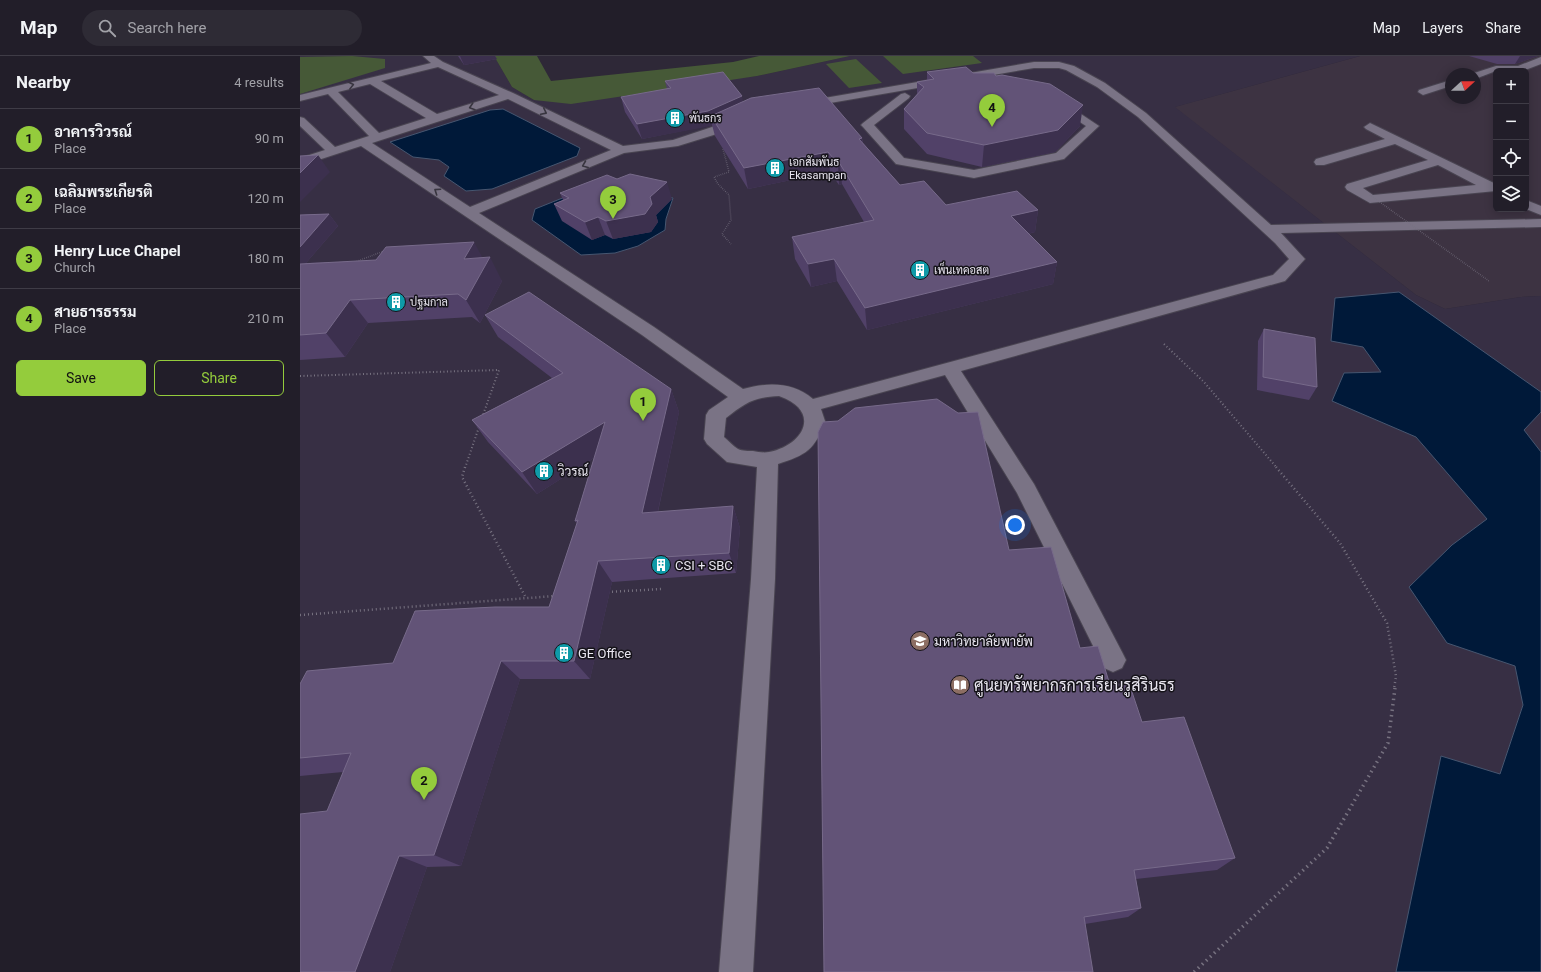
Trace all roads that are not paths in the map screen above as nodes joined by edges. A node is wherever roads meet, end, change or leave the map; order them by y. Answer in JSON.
{"nodes":[{"id":1,"x":428,"y":56,"type":"edge"},
{"id":2,"x":1541,"y":60,"type":"edge"},
{"id":3,"x":439,"y":64,"type":"junction"},
{"id":4,"x":1521,"y":68,"type":"edge"},
{"id":5,"x":1493,"y":70,"type":"edge"},
{"id":6,"x":1529,"y":71,"type":"edge"},
{"id":7,"x":1534,"y":72,"type":"dead end"},
{"id":8,"x":1481,"y":74,"type":"edge"},
{"id":9,"x":371,"y":80,"type":"junction"},
{"id":10,"x":1445,"y":85,"type":"edge"},
{"id":11,"x":331,"y":91,"type":"junction"},
{"id":12,"x":1422,"y":92,"type":"dead end"},
{"id":13,"x":906,"y":94,"type":"junction"},
{"id":14,"x":509,"y":95,"type":"junction"},
{"id":15,"x":300,"y":98,"type":"edge"},
{"id":16,"x":1048,"y":98,"type":"edge"},
{"id":17,"x":788,"y":107,"type":"edge"},
{"id":18,"x":751,"y":113,"type":"edge"},
{"id":19,"x":436,"y":119,"type":"junction"},
{"id":20,"x":300,"y":120,"type":"edge"},
{"id":21,"x":1370,"y":127,"type":"dead end"},
{"id":22,"x":377,"y":137,"type":"junction"},
{"id":23,"x":1396,"y":140,"type":"junction"},
{"id":24,"x":363,"y":142,"type":"junction"},
{"id":25,"x":621,"y":150,"type":"junction"},
{"id":26,"x":333,"y":151,"type":"junction"},
{"id":27,"x":1439,"y":161,"type":"junction"},
{"id":28,"x":300,"y":162,"type":"edge"},
{"id":29,"x":1320,"y":162,"type":"dead end"},
{"id":30,"x":1493,"y":187,"type":"edge"},
{"id":31,"x":1493,"y":188,"type":"edge"},
{"id":32,"x":1529,"y":205,"type":"edge"},
{"id":33,"x":1541,"y":211,"type":"edge"},
{"id":34,"x":469,"y":212,"type":"junction"},
{"id":35,"x":1541,"y":223,"type":"edge"},
{"id":36,"x":1267,"y":229,"type":"junction"},
{"id":37,"x":949,"y":367,"type":"junction"},
{"id":38,"x":740,"y":396,"type":"junction"},
{"id":39,"x":810,"y":406,"type":"junction"},
{"id":40,"x":768,"y":460,"type":"junction"},
{"id":41,"x":1113,"y":660,"type":"dead end"},
{"id":42,"x":736,"y":972,"type":"edge"}],
"edges":[{"from":1,"to":3,"type":"street"},
{"from":2,"to":4,"type":"street"},
{"from":3,"to":9,"type":"street"},
{"from":3,"to":14,"type":"street"},
{"from":5,"to":8,"type":"street"},
{"from":6,"to":7,"type":"street"},
{"from":11,"to":9,"type":"street","one_way":true},
{"from":9,"to":19,"type":"street"},
{"from":10,"to":12,"type":"street"},
{"from":11,"to":15,"type":"street"},
{"from":11,"to":22,"type":"street"},
{"from":13,"to":16,"type":"street"},
{"from":13,"to":17,"type":"street"},
{"from":13,"to":36,"type":"street"},
{"from":14,"to":19,"type":"street","one_way":true},
{"from":14,"to":25,"type":"street","one_way":true},
{"from":18,"to":25,"type":"street"},
{"from":19,"to":22,"type":"street"},
{"from":20,"to":26,"type":"street"},
{"from":21,"to":23,"type":"street"},
{"from":22,"to":24,"type":"street"},
{"from":23,"to":27,"type":"street"},
{"from":23,"to":29,"type":"street"},
{"from":24,"to":26,"type":"street"},
{"from":34,"to":24,"type":"street","one_way":true},
{"from":25,"to":34,"type":"street","one_way":true},
{"from":26,"to":28,"type":"street"},
{"from":27,"to":30,"type":"street"},
{"from":27,"to":31,"type":"street"},
{"from":32,"to":33,"type":"street"},
{"from":34,"to":38,"type":"street"},
{"from":35,"to":36,"type":"street"},
{"from":36,"to":37,"type":"street"},
{"from":37,"to":39,"type":"street"},
{"from":37,"to":41,"type":"street"},
{"from":38,"to":39,"type":"street"},
{"from":38,"to":40,"type":"street"},
{"from":39,"to":40,"type":"street"},
{"from":40,"to":42,"type":"street"}]}
